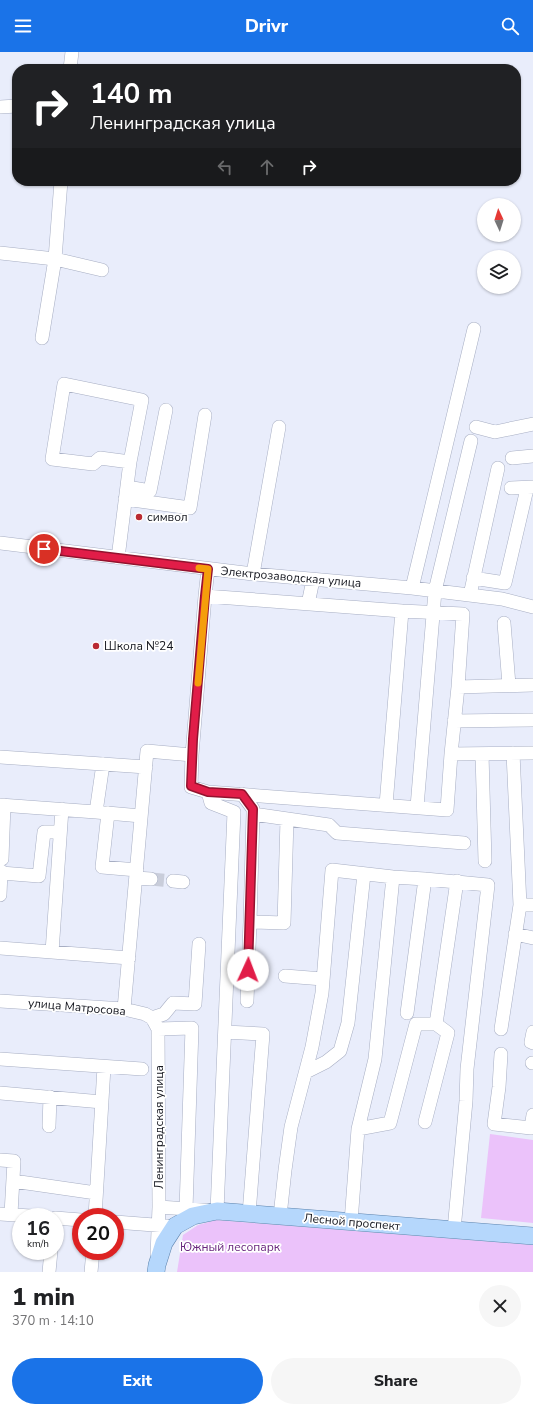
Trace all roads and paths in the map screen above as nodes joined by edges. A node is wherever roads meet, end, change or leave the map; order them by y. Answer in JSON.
{"nodes":[{"id":1,"x":72,"y":52,"type":"edge"},
{"id":2,"x":71,"y":64,"type":"edge"},
{"id":3,"x":0,"y":106,"type":"edge"},
{"id":4,"x":12,"y":106,"type":"edge"},
{"id":5,"x":61,"y":186,"type":"edge"},
{"id":6,"x":0,"y":253,"type":"edge"},
{"id":7,"x":55,"y":259,"type":"junction"},
{"id":8,"x":102,"y":270,"type":"dead end"},
{"id":9,"x":474,"y":329,"type":"dead end"},
{"id":10,"x":42,"y":338,"type":"dead end"},
{"id":11,"x":166,"y":410,"type":"dead end"},
{"id":12,"x":205,"y":415,"type":"dead end"},
{"id":13,"x":533,"y":424,"type":"edge"},
{"id":14,"x":279,"y":427,"type":"dead end"},
{"id":15,"x":476,"y":427,"type":"dead end"},
{"id":16,"x":471,"y":441,"type":"dead end"},
{"id":17,"x":533,"y":456,"type":"edge"},
{"id":18,"x":512,"y":458,"type":"dead end"},
{"id":19,"x":130,"y":462,"type":"junction"},
{"id":20,"x":498,"y":468,"type":"dead end"},
{"id":21,"x":511,"y":488,"type":"dead end"},
{"id":22,"x":529,"y":490,"type":"edge"},
{"id":23,"x":126,"y":493,"type":"junction"},
{"id":24,"x":0,"y":544,"type":"edge"},
{"id":25,"x":118,"y":558,"type":"junction"},
{"id":26,"x":208,"y":569,"type":"junction"},
{"id":27,"x":253,"y":574,"type":"junction"},
{"id":28,"x":473,"y":578,"type":"junction"},
{"id":29,"x":313,"y":580,"type":"junction"},
{"id":30,"x":412,"y":588,"type":"junction"},
{"id":31,"x":435,"y":591,"type":"junction"},
{"id":32,"x":470,"y":595,"type":"junction"},
{"id":33,"x":205,"y":596,"type":"junction"},
{"id":34,"x":308,"y":604,"type":"junction"},
{"id":35,"x":532,"y":606,"type":"edge"},
{"id":36,"x":402,"y":611,"type":"junction"},
{"id":37,"x":433,"y":613,"type":"junction"},
{"id":38,"x":504,"y":623,"type":"dead end"},
{"id":39,"x":509,"y":685,"type":"junction"},
{"id":40,"x":533,"y":685,"type":"edge"},
{"id":41,"x":458,"y":687,"type":"junction"},
{"id":42,"x":533,"y":720,"type":"edge"},
{"id":43,"x":454,"y":721,"type":"junction"},
{"id":44,"x":513,"y":753,"type":"junction"},
{"id":45,"x":533,"y":753,"type":"edge"},
{"id":46,"x":450,"y":754,"type":"junction"},
{"id":47,"x":482,"y":754,"type":"junction"},
{"id":48,"x":192,"y":755,"type":"junction"},
{"id":49,"x":0,"y":757,"type":"edge"},
{"id":50,"x":103,"y":764,"type":"junction"},
{"id":51,"x":146,"y":767,"type":"junction"},
{"id":52,"x":208,"y":792,"type":"junction"},
{"id":53,"x":242,"y":794,"type":"junction"},
{"id":54,"x":2,"y":805,"type":"edge"},
{"id":55,"x":386,"y":805,"type":"junction"},
{"id":56,"x":417,"y":808,"type":"junction"},
{"id":57,"x":62,"y":809,"type":"junction"},
{"id":58,"x":102,"y":812,"type":"junction"},
{"id":59,"x":253,"y":814,"type":"junction"},
{"id":60,"x":142,"y":816,"type":"junction"},
{"id":61,"x":287,"y":819,"type":"junction"},
{"id":62,"x":60,"y":832,"type":"junction"},
{"id":63,"x":464,"y":843,"type":"dead end"},
{"id":64,"x":485,"y":861,"type":"dead end"},
{"id":65,"x":1,"y":868,"type":"junction"},
{"id":66,"x":136,"y":874,"type":"junction"},
{"id":67,"x":364,"y":874,"type":"junction"},
{"id":68,"x":393,"y":877,"type":"junction"},
{"id":69,"x":151,"y":879,"type":"tunnel mouth"},
{"id":70,"x":425,"y":879,"type":"junction"},
{"id":71,"x":457,"y":882,"type":"junction"},
{"id":72,"x":0,"y":895,"type":"edge"},
{"id":73,"x":527,"y":905,"type":"edge"},
{"id":74,"x":250,"y":922,"type":"junction"},
{"id":75,"x":516,"y":934,"type":"junction"},
{"id":76,"x":533,"y":938,"type":"edge"},
{"id":77,"x":199,"y":944,"type":"dead end"},
{"id":78,"x":0,"y":948,"type":"edge"},
{"id":79,"x":52,"y":952,"type":"junction"},
{"id":80,"x":129,"y":958,"type":"junction"},
{"id":81,"x":285,"y":976,"type":"dead end"},
{"id":82,"x":323,"y":979,"type":"junction"},
{"id":83,"x":0,"y":1000,"type":"edge"},
{"id":84,"x":247,"y":1001,"type":"dead end"},
{"id":85,"x":124,"y":1009,"type":"junction"},
{"id":86,"x":407,"y":1012,"type":"dead end"},
{"id":87,"x":155,"y":1023,"type":"junction"},
{"id":88,"x":436,"y":1024,"type":"junction"},
{"id":89,"x":501,"y":1029,"type":"dead end"},
{"id":90,"x":224,"y":1032,"type":"junction"},
{"id":91,"x":533,"y":1032,"type":"edge"},
{"id":92,"x":533,"y":1043,"type":"edge"},
{"id":93,"x":500,"y":1054,"type":"dead end"},
{"id":94,"x":0,"y":1059,"type":"edge"},
{"id":95,"x":104,"y":1067,"type":"junction"},
{"id":96,"x":142,"y":1069,"type":"dead end"},
{"id":97,"x":306,"y":1072,"type":"junction"},
{"id":98,"x":0,"y":1093,"type":"edge"},
{"id":99,"x":50,"y":1097,"type":"junction"},
{"id":100,"x":102,"y":1102,"type":"junction"},
{"id":101,"x":533,"y":1115,"type":"edge"},
{"id":102,"x":425,"y":1122,"type":"dead end"},
{"id":103,"x":49,"y":1126,"type":"dead end"},
{"id":104,"x":358,"y":1129,"type":"junction"},
{"id":105,"x":0,"y":1160,"type":"edge"},
{"id":106,"x":13,"y":1181,"type":"junction"},
{"id":107,"x":96,"y":1193,"type":"junction"},
{"id":108,"x":159,"y":1207,"type":"junction"},
{"id":109,"x":95,"y":1208,"type":"edge"},
{"id":110,"x":186,"y":1209,"type":"junction"},
{"id":111,"x":5,"y":1210,"type":"edge"},
{"id":112,"x":217,"y":1211,"type":"junction"},
{"id":113,"x":250,"y":1214,"type":"junction"},
{"id":114,"x":280,"y":1216,"type":"junction"},
{"id":115,"x":351,"y":1222,"type":"junction"},
{"id":116,"x":124,"y":1223,"type":"edge"},
{"id":117,"x":166,"y":1226,"type":"junction"},
{"id":118,"x":454,"y":1230,"type":"junction"},
{"id":119,"x":533,"y":1236,"type":"edge"},
{"id":120,"x":50,"y":1260,"type":"edge"},
{"id":121,"x":93,"y":1260,"type":"edge"},
{"id":122,"x":157,"y":1268,"type":"edge"},
{"id":123,"x":49,"y":1272,"type":"edge"},
{"id":124,"x":92,"y":1272,"type":"edge"}],
"edges":[{"from":1,"to":2,"type":"street"},
{"from":3,"to":4,"type":"street"},
{"from":5,"to":7,"type":"street"},
{"from":6,"to":7,"type":"street"},
{"from":7,"to":8,"type":"street"},
{"from":7,"to":10,"type":"street"},
{"from":9,"to":30,"type":"street"},
{"from":11,"to":23,"type":"street"},
{"from":12,"to":23,"type":"street"},
{"from":13,"to":15,"type":"street"},
{"from":14,"to":27,"type":"street"},
{"from":16,"to":31,"type":"street"},
{"from":17,"to":18,"type":"street"},
{"from":19,"to":19,"type":"street"},
{"from":19,"to":23,"type":"street"},
{"from":20,"to":28,"type":"street"},
{"from":21,"to":22,"type":"street"},
{"from":22,"to":28,"type":"street"},
{"from":23,"to":25,"type":"street"},
{"from":24,"to":25,"type":"street","name":"Электрозаводская улица"},
{"from":25,"to":26,"type":"street","name":"Электрозаводская улица"},
{"from":26,"to":27,"type":"street","name":"Электрозаводская улица"},
{"from":26,"to":33,"type":"street"},
{"from":27,"to":29,"type":"street","name":"Электрозаводская улица"},
{"from":28,"to":32,"type":"street"},
{"from":29,"to":30,"type":"street","name":"Электрозаводская улица"},
{"from":29,"to":34,"type":"street"},
{"from":30,"to":31,"type":"street","name":"Электрозаводская улица"},
{"from":31,"to":32,"type":"street","name":"Электрозаводская улица"},
{"from":31,"to":37,"type":"street"},
{"from":32,"to":35,"type":"street","name":"Электрозаводская улица"},
{"from":33,"to":34,"type":"street"},
{"from":33,"to":48,"type":"street"},
{"from":34,"to":36,"type":"street"},
{"from":36,"to":37,"type":"street"},
{"from":36,"to":55,"type":"street"},
{"from":37,"to":41,"type":"street"},
{"from":37,"to":56,"type":"street"},
{"from":38,"to":39,"type":"street"},
{"from":39,"to":40,"type":"street"},
{"from":39,"to":41,"type":"street"},
{"from":41,"to":43,"type":"street"},
{"from":42,"to":43,"type":"street"},
{"from":43,"to":46,"type":"street"},
{"from":44,"to":45,"type":"street"},
{"from":44,"to":47,"type":"street"},
{"from":44,"to":73,"type":"street"},
{"from":46,"to":47,"type":"street"},
{"from":46,"to":56,"type":"street"},
{"from":47,"to":64,"type":"street"},
{"from":48,"to":51,"type":"street"},
{"from":48,"to":52,"type":"street"},
{"from":49,"to":50,"type":"street"},
{"from":50,"to":51,"type":"street"},
{"from":50,"to":58,"type":"street"},
{"from":51,"to":60,"type":"street"},
{"from":52,"to":53,"type":"street"},
{"from":52,"to":90,"type":"street"},
{"from":53,"to":55,"type":"street"},
{"from":53,"to":59,"type":"street"},
{"from":54,"to":57,"type":"street"},
{"from":54,"to":65,"type":"street"},
{"from":55,"to":56,"type":"street"},
{"from":57,"to":58,"type":"street"},
{"from":57,"to":62,"type":"street"},
{"from":58,"to":60,"type":"street"},
{"from":58,"to":66,"type":"street"},
{"from":59,"to":61,"type":"street"},
{"from":59,"to":74,"type":"street"},
{"from":60,"to":66,"type":"street"},
{"from":61,"to":63,"type":"street"},
{"from":61,"to":74,"type":"street"},
{"from":62,"to":65,"type":"street"},
{"from":62,"to":79,"type":"street"},
{"from":65,"to":72,"type":"street"},
{"from":66,"to":69,"type":"street"},
{"from":66,"to":80,"type":"street"},
{"from":67,"to":68,"type":"street"},
{"from":67,"to":82,"type":"street"},
{"from":67,"to":97,"type":"street"},
{"from":68,"to":70,"type":"street"},
{"from":68,"to":104,"type":"street"},
{"from":70,"to":71,"type":"street"},
{"from":70,"to":86,"type":"street"},
{"from":71,"to":88,"type":"street"},
{"from":71,"to":118,"type":"street"},
{"from":73,"to":75,"type":"street"},
{"from":74,"to":84,"type":"street"},
{"from":75,"to":76,"type":"street"},
{"from":75,"to":89,"type":"street"},
{"from":77,"to":87,"type":"street"},
{"from":78,"to":79,"type":"street"},
{"from":79,"to":80,"type":"street"},
{"from":80,"to":85,"type":"street"},
{"from":81,"to":82,"type":"street"},
{"from":82,"to":97,"type":"street"},
{"from":83,"to":85,"type":"street","name":"улица Матросова"},
{"from":85,"to":87,"type":"street","name":"улица Матросова"},
{"from":87,"to":108,"type":"street","name":"Ленинградская улица"},
{"from":87,"to":110,"type":"street"},
{"from":88,"to":102,"type":"street"},
{"from":88,"to":104,"type":"street"},
{"from":90,"to":112,"type":"street"},
{"from":90,"to":113,"type":"street"},
{"from":91,"to":92,"type":"street"},
{"from":93,"to":101,"type":"street"},
{"from":94,"to":95,"type":"street"},
{"from":95,"to":96,"type":"street"},
{"from":95,"to":100,"type":"street"},
{"from":97,"to":114,"type":"street"},
{"from":98,"to":99,"type":"street"},
{"from":99,"to":100,"type":"street"},
{"from":99,"to":103,"type":"street"},
{"from":100,"to":107,"type":"street"},
{"from":104,"to":115,"type":"street"},
{"from":105,"to":106,"type":"street"},
{"from":106,"to":107,"type":"street"},
{"from":106,"to":111,"type":"street"},
{"from":107,"to":109,"type":"street"},
{"from":108,"to":110,"type":"street"},
{"from":108,"to":117,"type":"street","name":"Ленинградская улица"},
{"from":110,"to":112,"type":"street"},
{"from":112,"to":113,"type":"main road","name":"Лесной проспект"},
{"from":112,"to":117,"type":"main road","name":"Лесной проспект"},
{"from":113,"to":114,"type":"main road","name":"Лесной проспект"},
{"from":114,"to":115,"type":"main road","name":"Лесной проспект"},
{"from":115,"to":118,"type":"main road","name":"Лесной проспект"},
{"from":116,"to":117,"type":"street"},
{"from":117,"to":122,"type":"main road","name":"Ленинградская улица"},
{"from":118,"to":119,"type":"main road","name":"Лесной проспект"},
{"from":120,"to":123,"type":"street"},
{"from":121,"to":124,"type":"street"}]}
